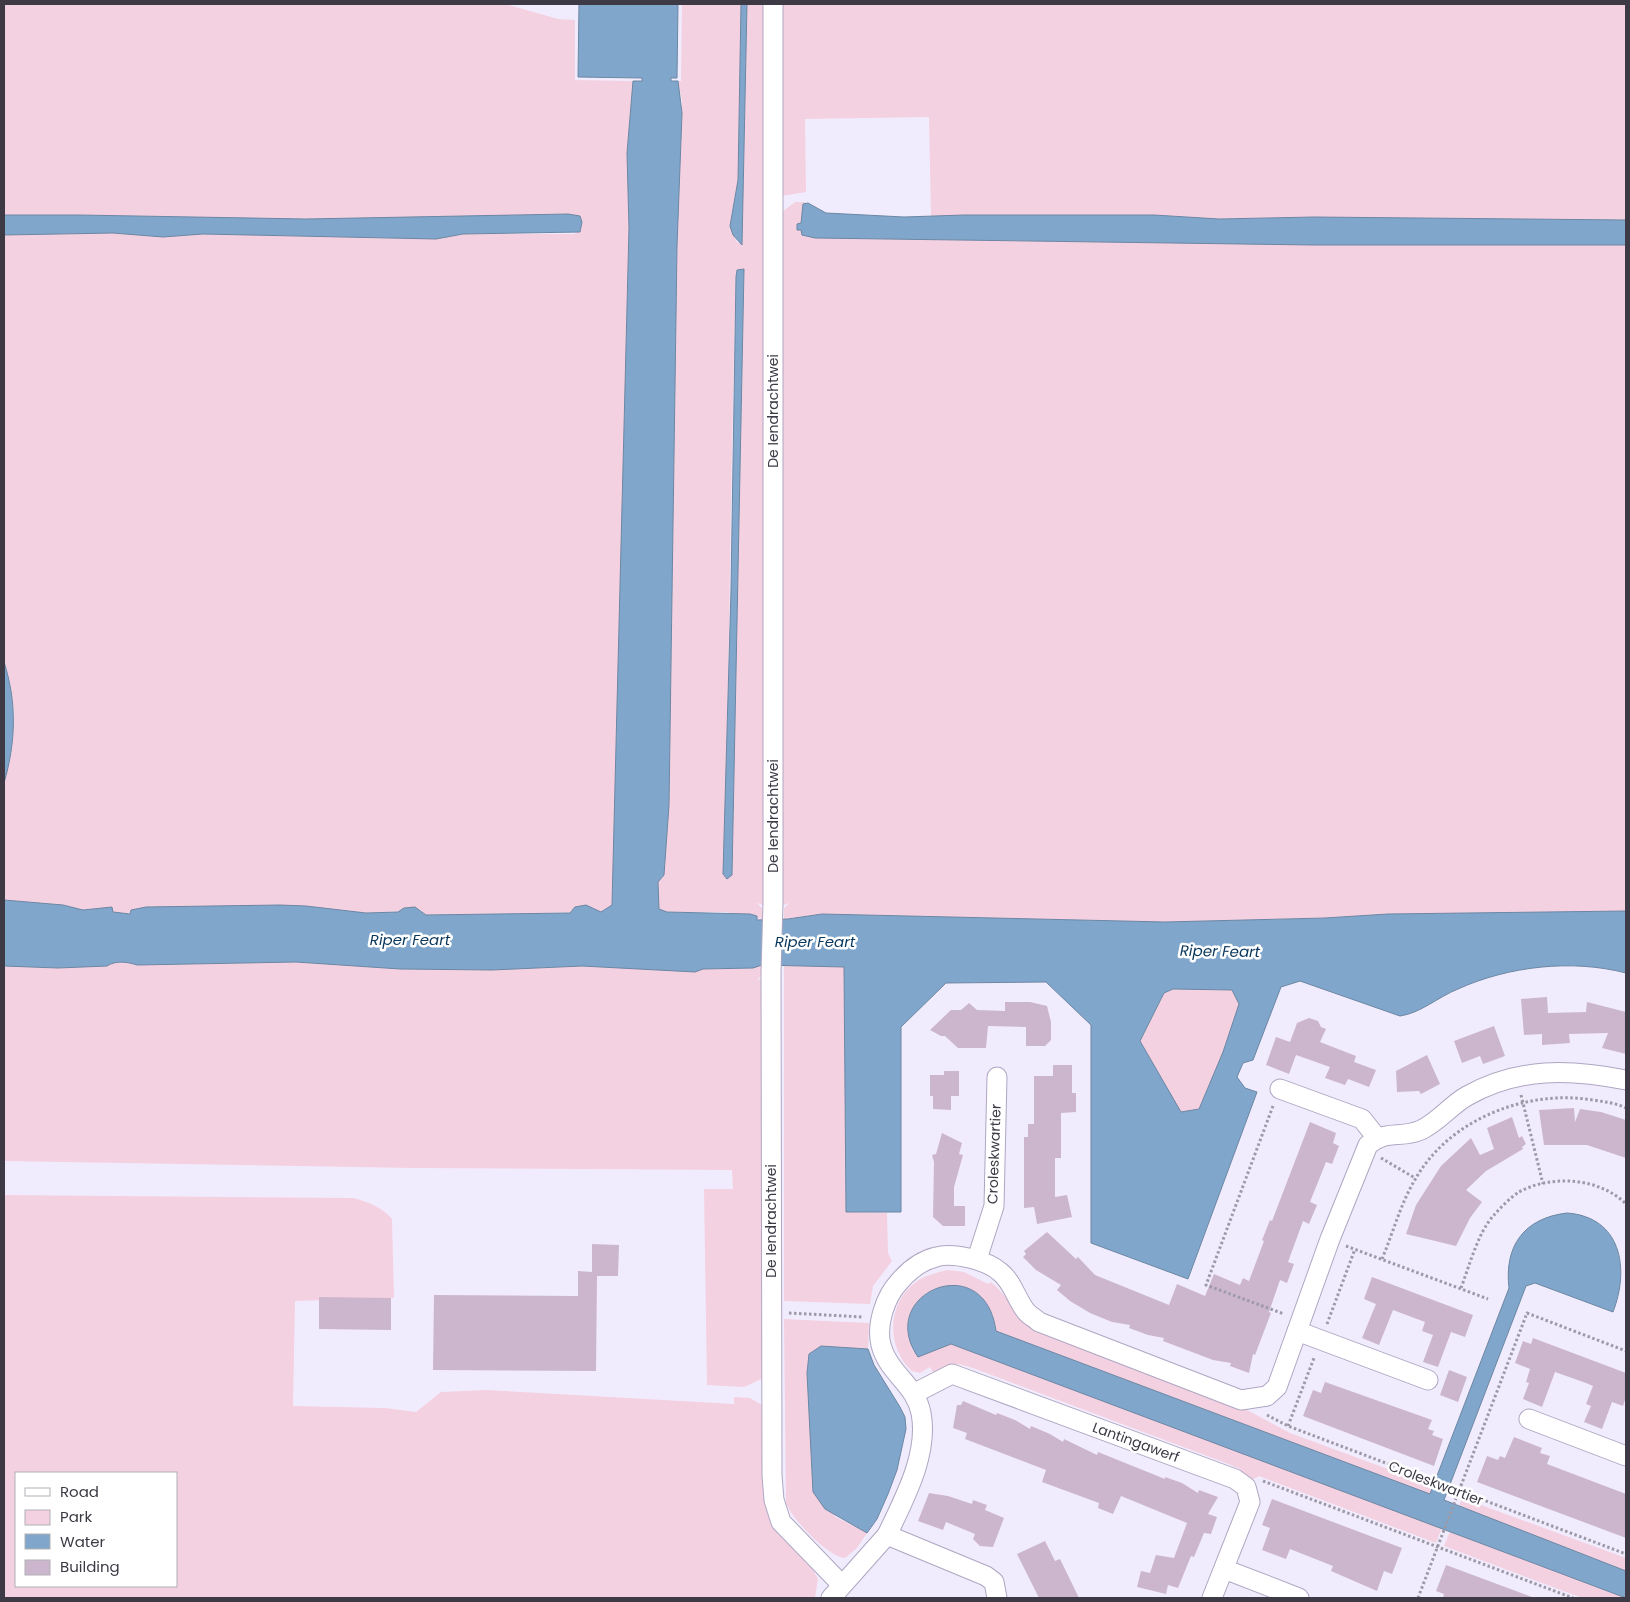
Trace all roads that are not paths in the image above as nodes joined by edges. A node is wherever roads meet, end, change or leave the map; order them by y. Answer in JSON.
{"nodes":[{"id":1,"x":773,"y":4,"type":"edge"},
{"id":2,"x":997,"y":1077,"type":"dead end"},
{"id":3,"x":1626,"y":1080,"type":"edge"},
{"id":4,"x":1280,"y":1088,"type":"road end"},
{"id":5,"x":1377,"y":1138,"type":"junction"},
{"id":6,"x":977,"y":1259,"type":"junction"},
{"id":7,"x":1299,"y":1326,"type":"junction"},
{"id":8,"x":1428,"y":1380,"type":"dead end"},
{"id":9,"x":915,"y":1393,"type":"junction"},
{"id":10,"x":1529,"y":1419,"type":"dead end"},
{"id":11,"x":1626,"y":1456,"type":"edge"},
{"id":12,"x":887,"y":1535,"type":"junction"},
{"id":13,"x":1224,"y":1569,"type":"junction"},
{"id":14,"x":837,"y":1591,"type":"edge"},
{"id":15,"x":997,"y":1598,"type":"edge"},
{"id":16,"x":1212,"y":1598,"type":"edge"},
{"id":17,"x":1299,"y":1598,"type":"edge"}],
"edges":[{"from":1,"to":14,"type":"street","name":"De Iendrachtwei"},
{"from":2,"to":6,"type":"street","name":"Croleskwartier"},
{"from":3,"to":5,"type":"street"},
{"from":4,"to":5,"type":"street"},
{"from":5,"to":7,"type":"street"},
{"from":6,"to":7,"type":"street"},
{"from":6,"to":9,"type":"street"},
{"from":7,"to":8,"type":"street"},
{"from":9,"to":12,"type":"street"},
{"from":9,"to":13,"type":"street","name":"Lantingawerf"},
{"from":10,"to":11,"type":"street"},
{"from":12,"to":14,"type":"street"},
{"from":12,"to":15,"type":"street"},
{"from":13,"to":16,"type":"street"},
{"from":13,"to":17,"type":"street"}]}
